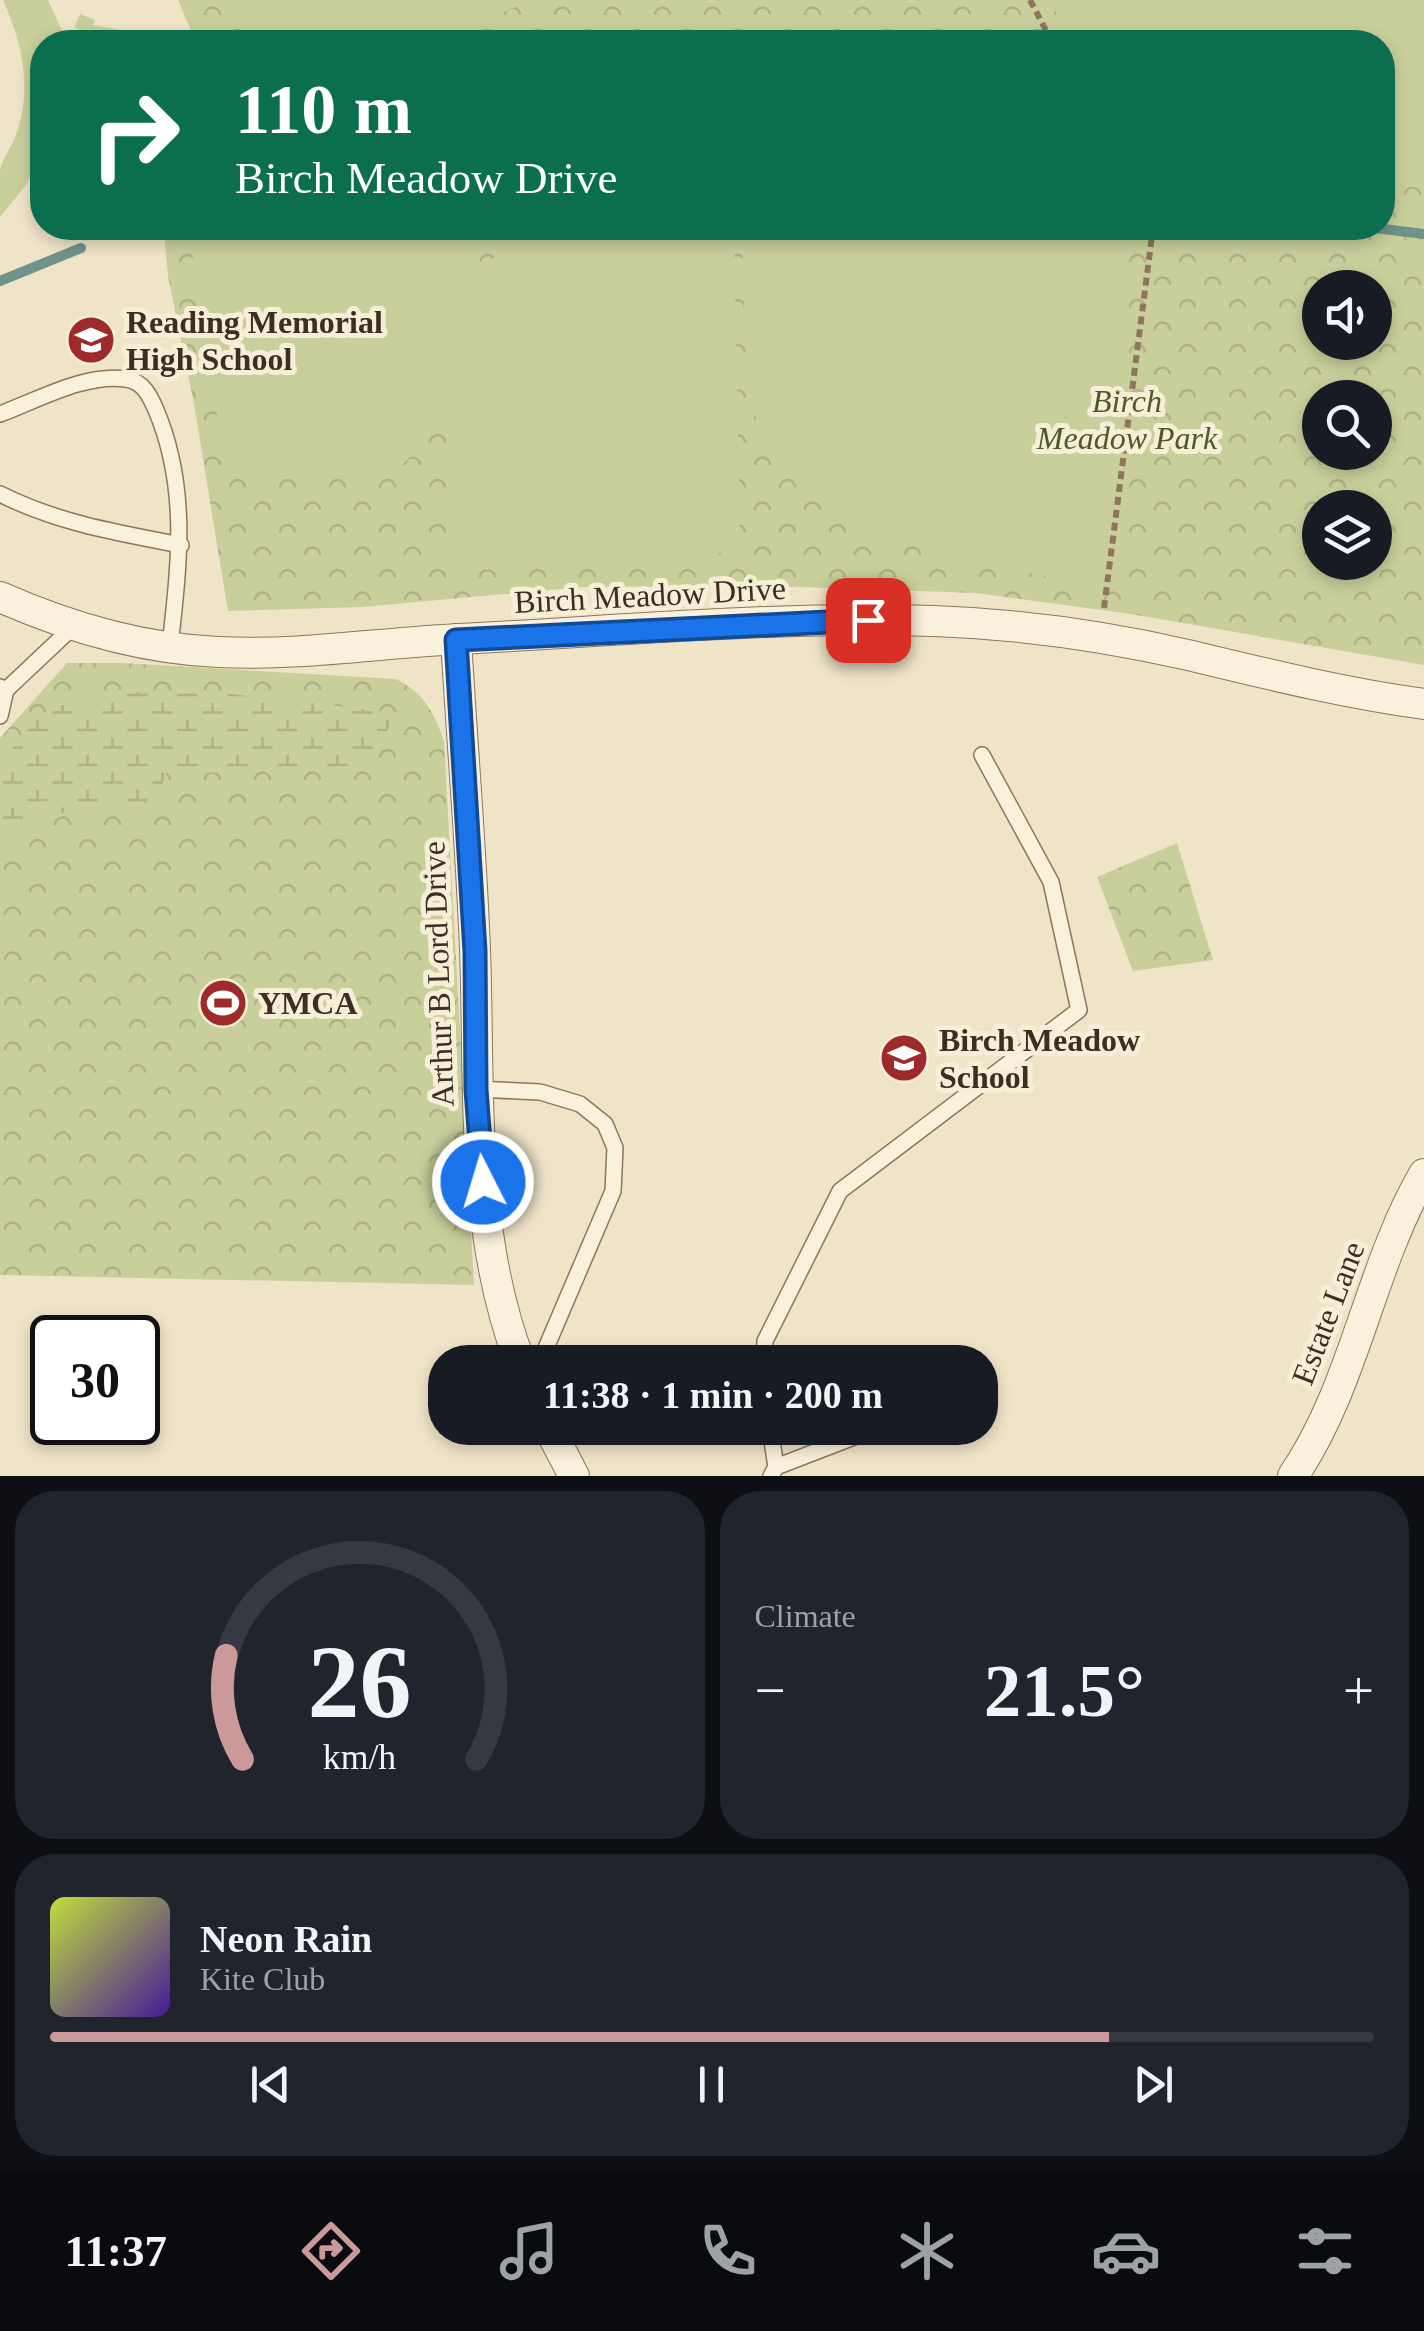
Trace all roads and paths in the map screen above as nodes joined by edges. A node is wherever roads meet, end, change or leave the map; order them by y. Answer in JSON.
{"nodes":[{"id":1,"x":1030,"y":0,"type":"edge"},
{"id":2,"x":1046,"y":30,"type":"edge"},
{"id":3,"x":1151,"y":240,"type":"edge"},
{"id":4,"x":0,"y":414,"type":"edge"},
{"id":5,"x":0,"y":494,"type":"edge"},
{"id":6,"x":181,"y":545,"type":"junction"},
{"id":7,"x":0,"y":597,"type":"edge"},
{"id":8,"x":75,"y":625,"type":"junction"},
{"id":9,"x":1100,"y":638,"type":"junction"},
{"id":10,"x":456,"y":640,"type":"junction"},
{"id":11,"x":170,"y":646,"type":"junction"},
{"id":12,"x":3,"y":688,"type":"edge"},
{"id":13,"x":1424,"y":704,"type":"edge"},
{"id":14,"x":0,"y":716,"type":"edge"},
{"id":15,"x":982,"y":755,"type":"dead end"},
{"id":16,"x":476,"y":1090,"type":"junction"},
{"id":17,"x":1424,"y":1174,"type":"edge"},
{"id":18,"x":514,"y":1345,"type":"edge"},
{"id":19,"x":547,"y":1345,"type":"edge"},
{"id":20,"x":765,"y":1345,"type":"edge"},
{"id":21,"x":558,"y":1445,"type":"edge"},
{"id":22,"x":772,"y":1445,"type":"edge"},
{"id":23,"x":836,"y":1445,"type":"edge"},
{"id":24,"x":774,"y":1471,"type":"edge"},
{"id":25,"x":574,"y":1476,"type":"edge"},
{"id":26,"x":1293,"y":1476,"type":"edge"}],
"edges":[{"from":1,"to":2,"type":"path"},
{"from":3,"to":9,"type":"path"},
{"from":4,"to":6,"type":"lane"},
{"from":5,"to":6,"type":"lane"},
{"from":6,"to":11,"type":"lane"},
{"from":7,"to":8,"type":"street","name":"Birch Meadow Drive"},
{"from":8,"to":11,"type":"street","name":"Birch Meadow Drive"},
{"from":8,"to":12,"type":"lane"},
{"from":9,"to":10,"type":"street","name":"Birch Meadow Drive"},
{"from":9,"to":13,"type":"street","name":"Birch Meadow Drive"},
{"from":10,"to":11,"type":"street","name":"Birch Meadow Drive"},
{"from":10,"to":16,"type":"street","name":"Arthur B Lord Drive"},
{"from":12,"to":14,"type":"lane"},
{"from":15,"to":20,"type":"lane"},
{"from":16,"to":18,"type":"street","name":"Arthur B Lord Drive"},
{"from":16,"to":19,"type":"lane"},
{"from":17,"to":26,"type":"street","name":"Estate Lane"},
{"from":21,"to":25,"type":"street"},
{"from":22,"to":24,"type":"lane"},
{"from":23,"to":24,"type":"lane"}]}
